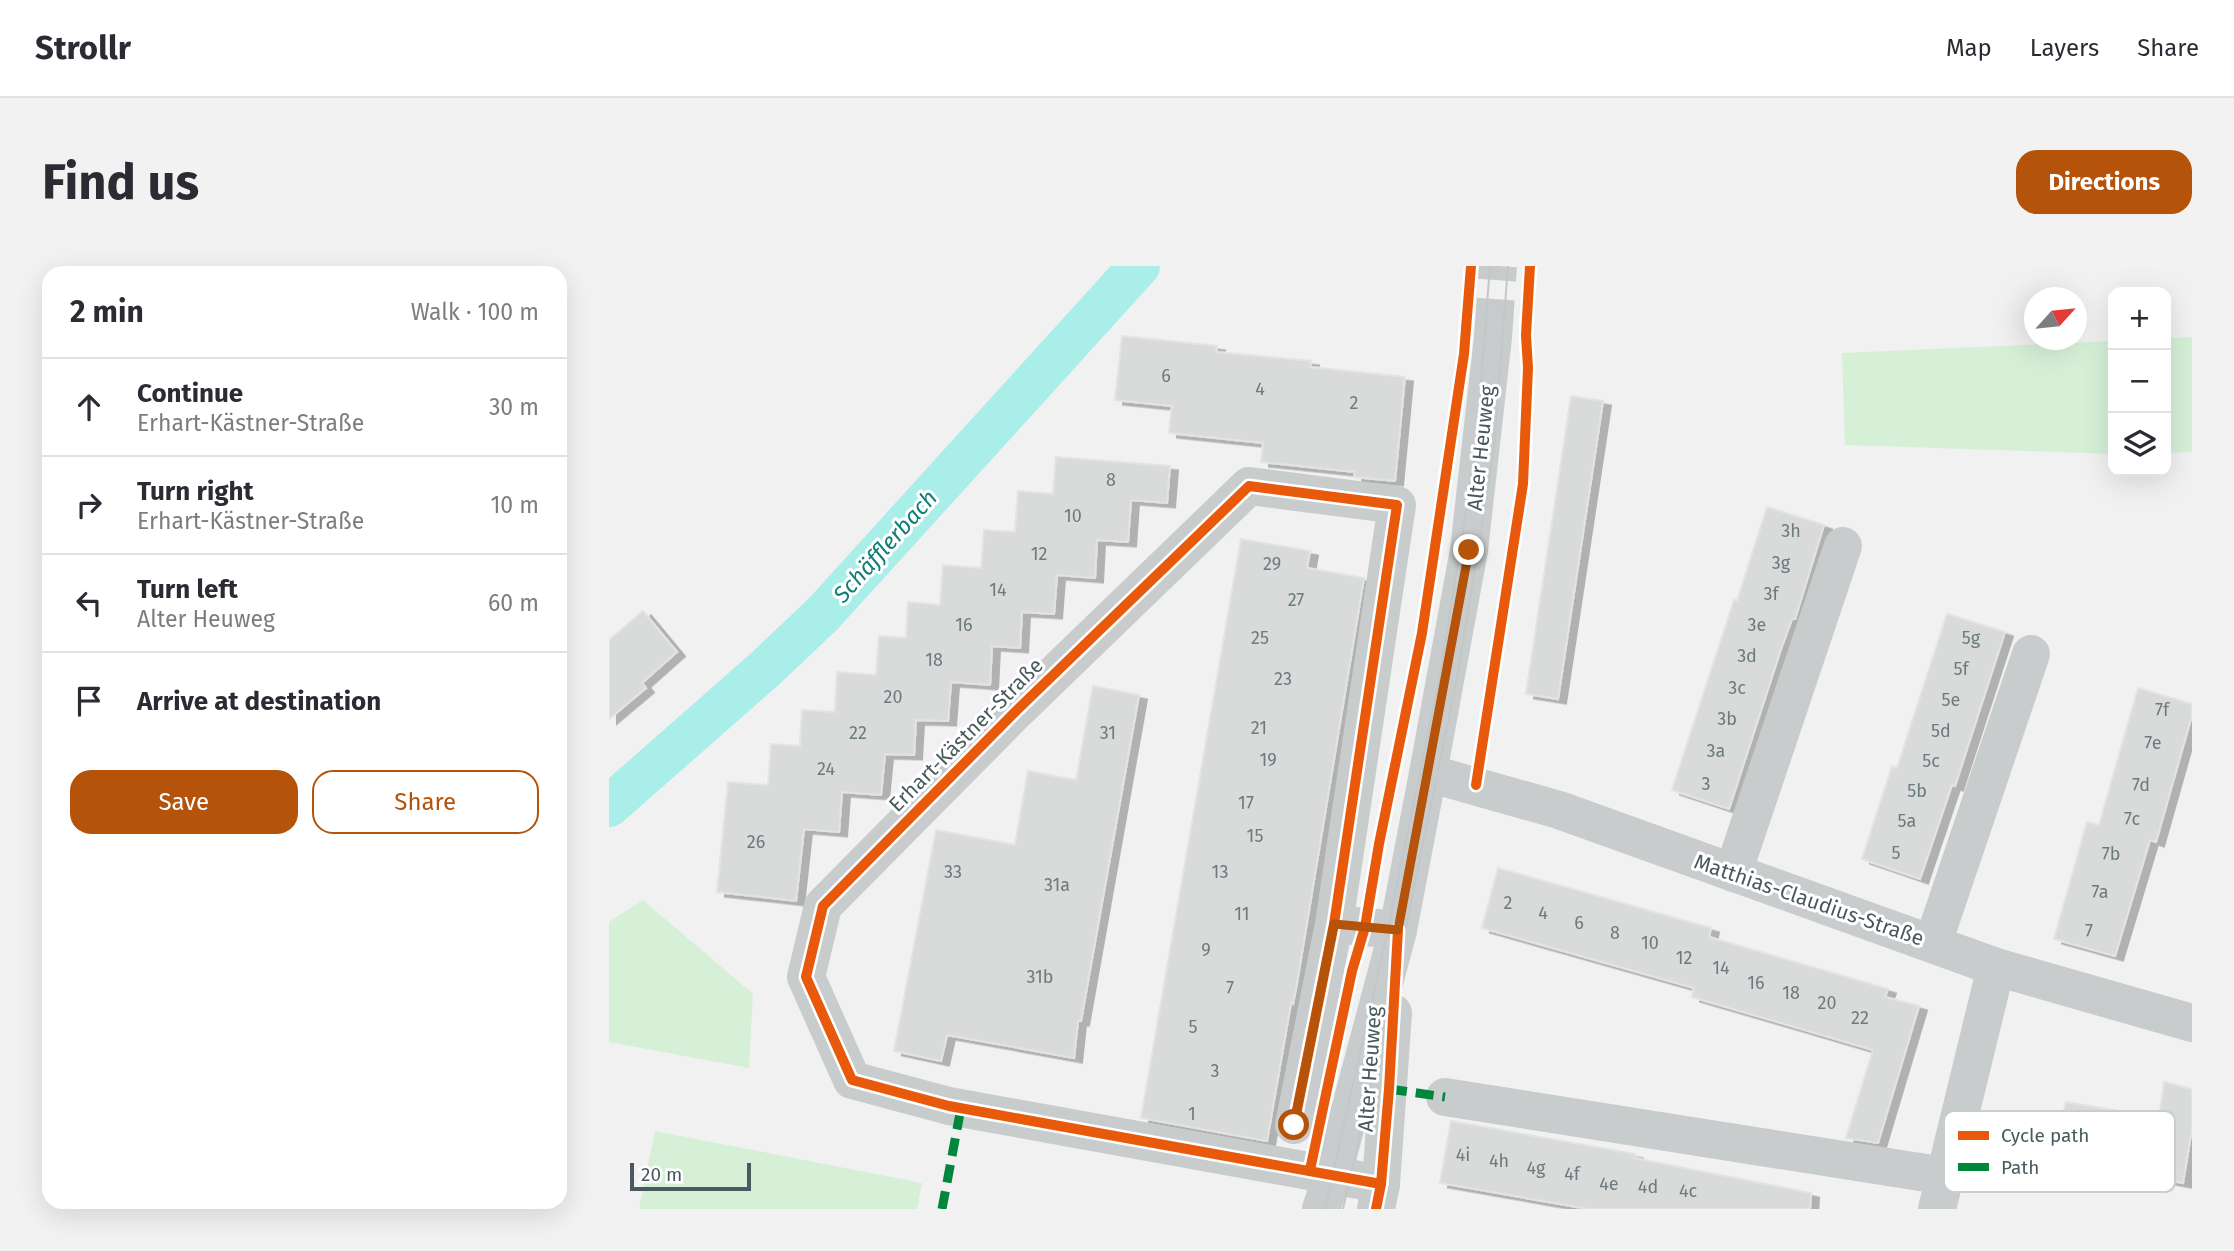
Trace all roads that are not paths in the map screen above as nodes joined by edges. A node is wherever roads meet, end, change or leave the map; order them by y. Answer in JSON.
{"nodes":[{"id":1,"x":1493,"y":337,"type":"tunnel mouth"},
{"id":2,"x":1843,"y":546,"type":"dead end"},
{"id":3,"x":2031,"y":654,"type":"dead end"},
{"id":4,"x":1428,"y":773,"type":"junction"},
{"id":5,"x":1733,"y":873,"type":"junction"},
{"id":6,"x":1334,"y":924,"type":"junction"},
{"id":7,"x":1398,"y":930,"type":"junction"},
{"id":8,"x":1933,"y":943,"type":"junction"},
{"id":9,"x":1996,"y":967,"type":"junction"},
{"id":10,"x":2192,"y":1023,"type":"edge"},
{"id":11,"x":1445,"y":1097,"type":"dead end"},
{"id":12,"x":1961,"y":1111,"type":"edge"},
{"id":13,"x":1294,"y":1125,"type":"dead end"},
{"id":14,"x":1327,"y":1191,"type":"edge"},
{"id":15,"x":1941,"y":1193,"type":"edge"},
{"id":16,"x":1379,"y":1197,"type":"edge"}],
"edges":[{"from":1,"to":4,"type":"street","name":"Alter Heuweg"},
{"from":2,"to":5,"type":"street"},
{"from":3,"to":8,"type":"street"},
{"from":4,"to":5,"type":"street","name":"Matthias-Claudius-Straße"},
{"from":4,"to":7,"type":"street","name":"Alter Heuweg"},
{"from":5,"to":8,"type":"street","name":"Matthias-Claudius-Straße"},
{"from":6,"to":7,"type":"street"},
{"from":6,"to":13,"type":"street","name":"Erhart-Kästner-Straße"},
{"from":6,"to":14,"type":"street","name":"Erhart-Kästner-Straße"},
{"from":7,"to":14,"type":"street","name":"Alter Heuweg"},
{"from":7,"to":16,"type":"street","name":"Alter Heuweg"},
{"from":8,"to":9,"type":"street","name":"Matthias-Claudius-Straße"},
{"from":9,"to":10,"type":"street","name":"Matthias-Claudius-Straße"},
{"from":9,"to":12,"type":"street"},
{"from":11,"to":15,"type":"street"},
{"from":14,"to":16,"type":"street","name":"Erhart-Kästner-Straße"}]}
